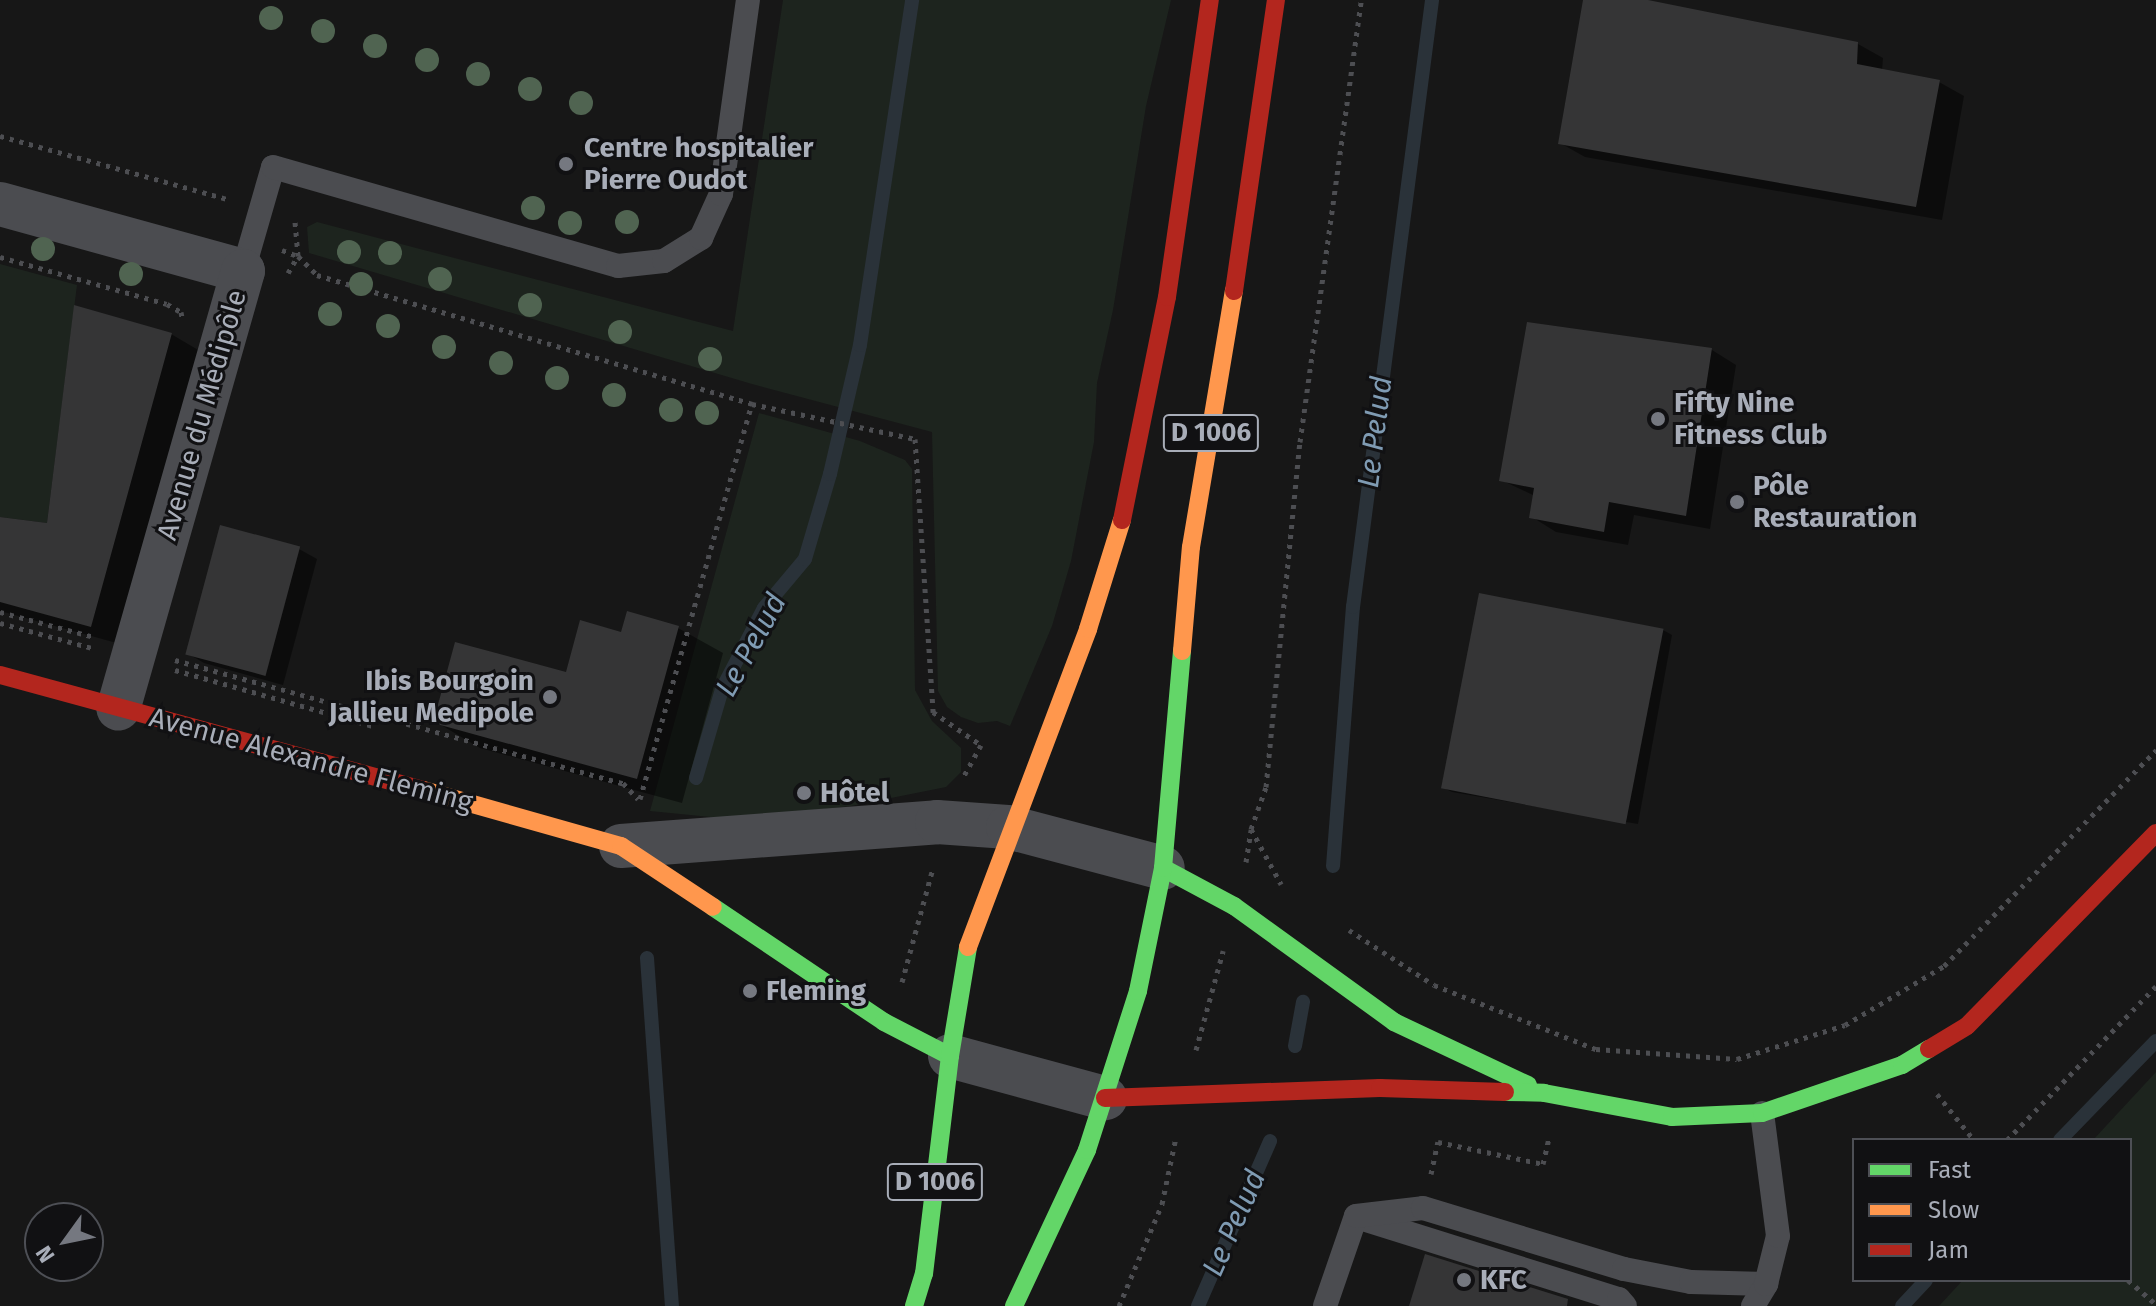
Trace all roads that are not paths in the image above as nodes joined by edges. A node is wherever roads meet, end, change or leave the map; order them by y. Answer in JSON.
{"nodes":[{"id":1,"x":748,"y":0,"type":"edge"},
{"id":2,"x":1210,"y":0,"type":"edge"},
{"id":3,"x":1276,"y":0,"type":"edge"},
{"id":4,"x":0,"y":204,"type":"edge"},
{"id":5,"x":243,"y":271,"type":"junction"},
{"id":6,"x":0,"y":675,"type":"edge"},
{"id":7,"x":118,"y":709,"type":"junction"},
{"id":8,"x":1008,"y":827,"type":"junction"},
{"id":9,"x":632,"y":828,"type":"junction"},
{"id":10,"x":2156,"y":833,"type":"edge"},
{"id":11,"x":1163,"y":868,"type":"junction"},
{"id":12,"x":950,"y":1056,"type":"junction"},
{"id":13,"x":1552,"y":1095,"type":"junction"},
{"id":14,"x":1105,"y":1098,"type":"junction"},
{"id":15,"x":1762,"y":1113,"type":"junction"},
{"id":16,"x":1356,"y":1216,"type":"junction"},
{"id":17,"x":1766,"y":1284,"type":"junction"},
{"id":18,"x":914,"y":1306,"type":"edge"},
{"id":19,"x":1014,"y":1306,"type":"edge"},
{"id":20,"x":1325,"y":1306,"type":"edge"},
{"id":21,"x":1625,"y":1306,"type":"edge"},
{"id":22,"x":1753,"y":1306,"type":"edge"}],
"edges":[{"from":1,"to":5,"type":"lane"},
{"from":2,"to":8,"type":"main road","number":"D 1006"},
{"from":3,"to":11,"type":"main road","number":"D 1006"},
{"from":4,"to":5,"type":"street","name":"Avenue du Médipôle"},
{"from":5,"to":7,"type":"street","name":"Avenue du Médipôle"},
{"from":6,"to":7,"type":"main road","name":"Avenue Alexandre Fleming"},
{"from":7,"to":9,"type":"main road","name":"Avenue Alexandre Fleming"},
{"from":8,"to":9,"type":"street","name":"Avenue Alexandre Fleming"},
{"from":8,"to":11,"type":"street","name":"Avenue Alexandre Fleming"},
{"from":8,"to":12,"type":"main road","number":"D 1006"},
{"from":9,"to":12,"type":"main road","name":"Avenue Alexandre Fleming"},
{"from":10,"to":15,"type":"main road"},
{"from":11,"to":13,"type":"main road"},
{"from":11,"to":14,"type":"main road","number":"D 1006"},
{"from":12,"to":14,"type":"street"},
{"from":12,"to":18,"type":"main road","number":"D 1006"},
{"from":13,"to":14,"type":"main road"},
{"from":13,"to":15,"type":"main road"},
{"from":14,"to":19,"type":"main road","number":"D 1006"},
{"from":15,"to":17,"type":"lane"},
{"from":16,"to":17,"type":"lane"},
{"from":16,"to":20,"type":"lane"},
{"from":16,"to":21,"type":"lane"},
{"from":17,"to":22,"type":"lane"}]}
